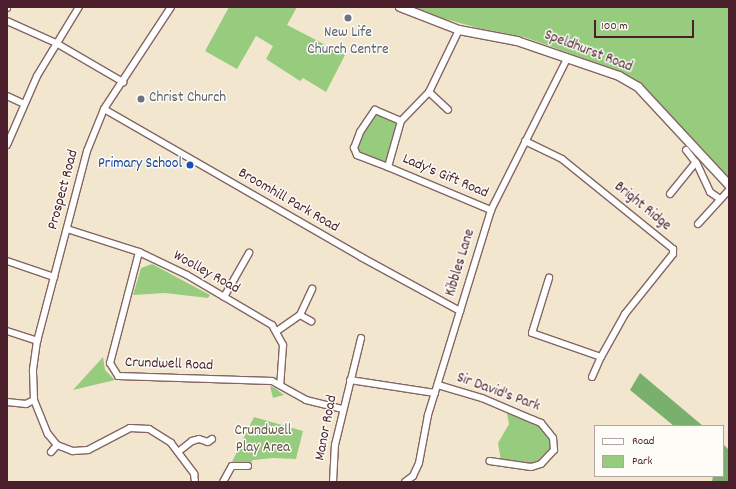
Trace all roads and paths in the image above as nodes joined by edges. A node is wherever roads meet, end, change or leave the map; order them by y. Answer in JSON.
{"nodes":[{"id":1,"x":79,"y":7,"type":"edge"},
{"id":2,"x":171,"y":7,"type":"edge"},
{"id":3,"x":400,"y":7,"type":"edge"},
{"id":4,"x":7,"y":21,"type":"edge"},
{"id":5,"x":459,"y":30,"type":"junction"},
{"id":6,"x":56,"y":43,"type":"junction"},
{"id":7,"x":567,"y":59,"type":"junction"},
{"id":8,"x":123,"y":82,"type":"junction"},
{"id":9,"x":429,"y":92,"type":"junction"},
{"id":10,"x":7,"y":96,"type":"edge"},
{"id":11,"x":24,"y":104,"type":"junction"},
{"id":12,"x":104,"y":109,"type":"junction"},
{"id":13,"x":448,"y":110,"type":"dead end"},
{"id":14,"x":401,"y":121,"type":"junction"},
{"id":15,"x":525,"y":141,"type":"junction"},
{"id":16,"x":7,"y":145,"type":"edge"},
{"id":17,"x":686,"y":150,"type":"dead end"},
{"id":18,"x":696,"y":162,"type":"junction"},
{"id":19,"x":388,"y":168,"type":"junction"},
{"id":20,"x":729,"y":185,"type":"edge"},
{"id":21,"x":729,"y":190,"type":"edge"},
{"id":22,"x":670,"y":194,"type":"dead end"},
{"id":23,"x":720,"y":199,"type":"junction"},
{"id":24,"x":491,"y":210,"type":"junction"},
{"id":25,"x":698,"y":224,"type":"dead end"},
{"id":26,"x":67,"y":229,"type":"junction"},
{"id":27,"x":140,"y":252,"type":"junction"},
{"id":28,"x":249,"y":253,"type":"dead end"},
{"id":29,"x":7,"y":262,"type":"edge"},
{"id":30,"x":54,"y":277,"type":"junction"},
{"id":31,"x":549,"y":278,"type":"dead end"},
{"id":32,"x":312,"y":289,"type":"dead end"},
{"id":33,"x":224,"y":297,"type":"junction"},
{"id":34,"x":460,"y":312,"type":"junction"},
{"id":35,"x":300,"y":315,"type":"junction"},
{"id":36,"x":311,"y":321,"type":"dead end"},
{"id":37,"x":7,"y":331,"type":"edge"},
{"id":38,"x":277,"y":331,"type":"junction"},
{"id":39,"x":361,"y":338,"type":"dead end"},
{"id":40,"x":37,"y":342,"type":"junction"},
{"id":41,"x":601,"y":357,"type":"junction"},
{"id":42,"x":592,"y":377,"type":"dead end"},
{"id":43,"x":350,"y":380,"type":"junction"},
{"id":44,"x":280,"y":384,"type":"junction"},
{"id":45,"x":438,"y":385,"type":"junction"},
{"id":46,"x":435,"y":393,"type":"junction"},
{"id":47,"x":34,"y":400,"type":"junction"},
{"id":48,"x":7,"y":402,"type":"edge"},
{"id":49,"x":343,"y":408,"type":"junction"},
{"id":50,"x":212,"y":439,"type":"dead end"},
{"id":51,"x":57,"y":445,"type":"junction"},
{"id":52,"x":51,"y":452,"type":"dead end"},
{"id":53,"x":178,"y":452,"type":"junction"},
{"id":54,"x":489,"y":460,"type":"dead end"},
{"id":55,"x":248,"y":466,"type":"dead end"},
{"id":56,"x":195,"y":482,"type":"edge"},
{"id":57,"x":223,"y":482,"type":"edge"},
{"id":58,"x":333,"y":482,"type":"edge"},
{"id":59,"x":406,"y":482,"type":"edge"}],
"edges":[{"from":1,"to":6,"type":"street"},
{"from":2,"to":8,"type":"street","name":"Prospect Road"},
{"from":3,"to":5,"type":"street","name":"Speldhurst Road"},
{"from":4,"to":6,"type":"street"},
{"from":5,"to":7,"type":"street","name":"Speldhurst Road"},
{"from":5,"to":9,"type":"street","name":"Lady's Gift Road"},
{"from":6,"to":8,"type":"street"},
{"from":6,"to":11,"type":"street"},
{"from":7,"to":15,"type":"street","name":"Kibbles Lane"},
{"from":7,"to":20,"type":"street","name":"Speldhurst Road"},
{"from":8,"to":12,"type":"street","name":"Prospect Road"},
{"from":9,"to":13,"type":"street"},
{"from":9,"to":14,"type":"street","name":"Lady's Gift Road"},
{"from":10,"to":11,"type":"street"},
{"from":11,"to":16,"type":"street"},
{"from":12,"to":26,"type":"street","name":"Prospect Road"},
{"from":12,"to":34,"type":"street","name":"Broomhill Park Road"},
{"from":14,"to":19,"type":"street","name":"Lady's Gift Road"},
{"from":14,"to":19,"type":"street","name":"Lady's Gift Road"},
{"from":15,"to":24,"type":"street","name":"Kibbles Lane"},
{"from":15,"to":41,"type":"street","name":"Bright Ridge"},
{"from":17,"to":18,"type":"street"},
{"from":18,"to":22,"type":"street"},
{"from":18,"to":23,"type":"street"},
{"from":19,"to":24,"type":"street","name":"Lady's Gift Road"},
{"from":21,"to":23,"type":"street"},
{"from":23,"to":25,"type":"street"},
{"from":24,"to":34,"type":"street","name":"Kibbles Lane"},
{"from":26,"to":27,"type":"street","name":"Woolley Road"},
{"from":26,"to":30,"type":"street","name":"Prospect Road"},
{"from":27,"to":33,"type":"street","name":"Woolley Road"},
{"from":27,"to":44,"type":"street","name":"Crundwell Road"},
{"from":28,"to":33,"type":"street"},
{"from":29,"to":30,"type":"street"},
{"from":30,"to":40,"type":"street","name":"Prospect Road"},
{"from":31,"to":41,"type":"street"},
{"from":32,"to":35,"type":"street"},
{"from":33,"to":38,"type":"street","name":"Woolley Road"},
{"from":34,"to":45,"type":"street","name":"Kibbles Lane"},
{"from":35,"to":36,"type":"street"},
{"from":35,"to":38,"type":"street"},
{"from":37,"to":40,"type":"street"},
{"from":38,"to":44,"type":"street"},
{"from":39,"to":43,"type":"street","name":"Manor Road"},
{"from":40,"to":47,"type":"street","name":"Prospect Road"},
{"from":41,"to":42,"type":"street","name":"Bright Ridge"},
{"from":43,"to":46,"type":"street","name":"Manor Road"},
{"from":43,"to":49,"type":"street","name":"Manor Road"},
{"from":44,"to":49,"type":"street","name":"Crundwell Road"},
{"from":45,"to":46,"type":"street","name":"Kibbles Lane"},
{"from":45,"to":54,"type":"street","name":"Sir David's Park"},
{"from":46,"to":59,"type":"street","name":"Kibbles Lane"},
{"from":47,"to":48,"type":"street"},
{"from":47,"to":51,"type":"street"},
{"from":49,"to":58,"type":"street","name":"Manor Road"},
{"from":50,"to":53,"type":"street"},
{"from":51,"to":52,"type":"street"},
{"from":51,"to":53,"type":"street"},
{"from":53,"to":56,"type":"street"},
{"from":55,"to":57,"type":"street"}]}
